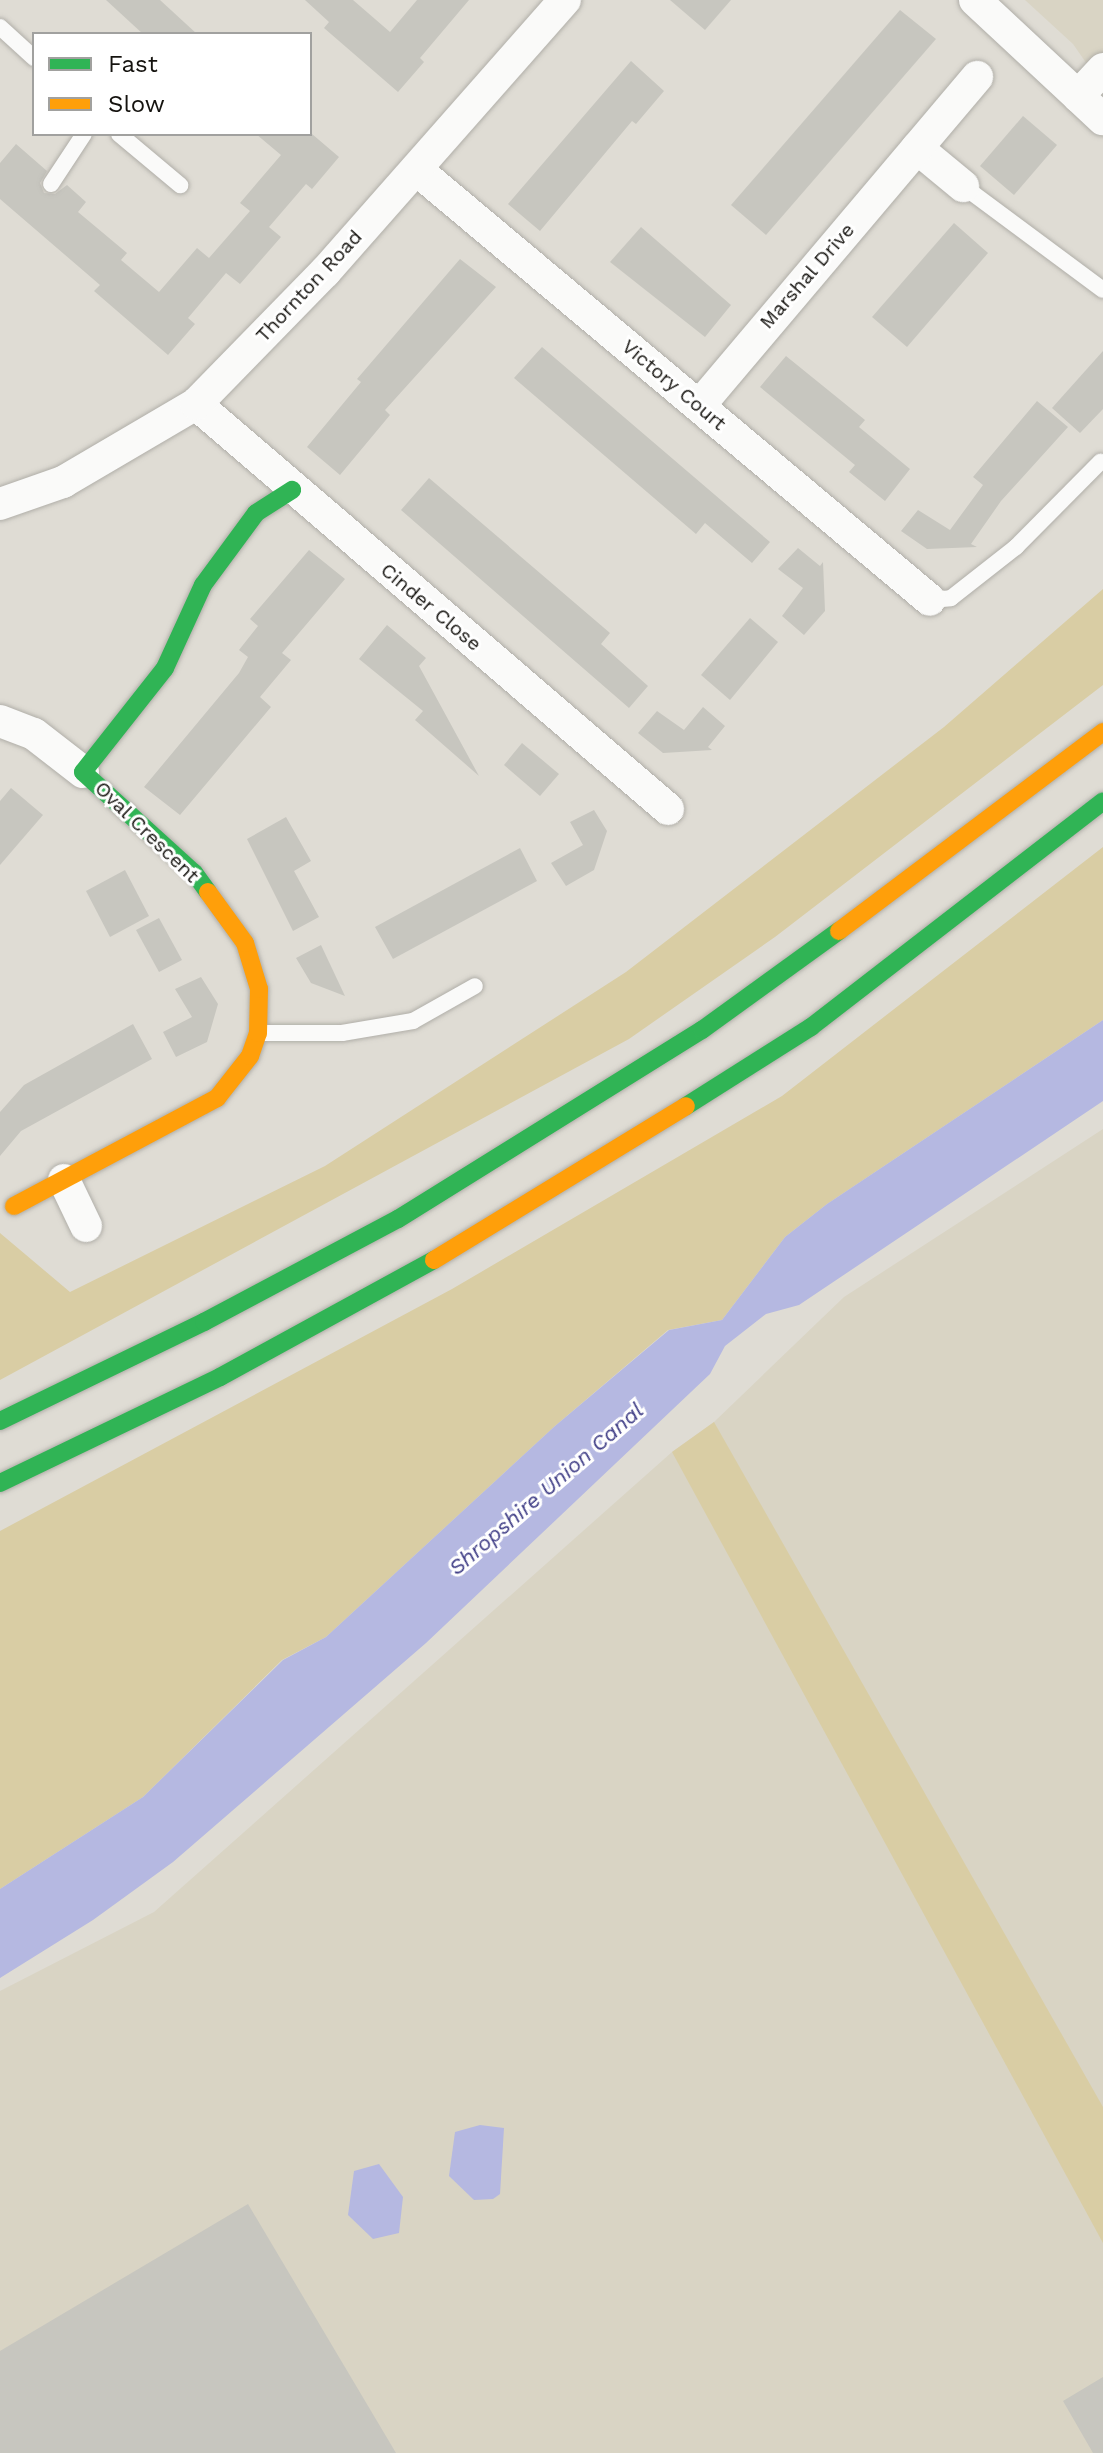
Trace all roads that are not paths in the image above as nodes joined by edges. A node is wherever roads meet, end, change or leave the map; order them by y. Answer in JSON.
{"nodes":[{"id":1,"x":565,"y":0,"type":"edge"},
{"id":2,"x":975,"y":0,"type":"edge"},
{"id":3,"x":0,"y":27,"type":"edge"},
{"id":4,"x":32,"y":56,"type":"edge"},
{"id":5,"x":1103,"y":69,"type":"edge"},
{"id":6,"x":977,"y":77,"type":"dead end"},
{"id":7,"x":1078,"y":96,"type":"junction"},
{"id":8,"x":1103,"y":119,"type":"edge"},
{"id":9,"x":83,"y":136,"type":"edge"},
{"id":10,"x":121,"y":136,"type":"edge"},
{"id":11,"x":917,"y":148,"type":"junction"},
{"id":12,"x":417,"y":170,"type":"junction"},
{"id":13,"x":51,"y":184,"type":"dead end"},
{"id":14,"x":180,"y":185,"type":"dead end"},
{"id":15,"x":963,"y":186,"type":"joint"},
{"id":16,"x":1103,"y":290,"type":"edge"},
{"id":17,"x":196,"y":404,"type":"junction"},
{"id":18,"x":699,"y":406,"type":"junction"},
{"id":19,"x":1100,"y":462,"type":"dead end"},
{"id":20,"x":292,"y":490,"type":"junction"},
{"id":21,"x":0,"y":504,"type":"edge"},
{"id":22,"x":930,"y":600,"type":"joint"},
{"id":23,"x":0,"y":721,"type":"edge"},
{"id":24,"x":1103,"y":732,"type":"edge"},
{"id":25,"x":83,"y":772,"type":"junction"},
{"id":26,"x":1103,"y":801,"type":"edge"},
{"id":27,"x":668,"y":809,"type":"dead end"},
{"id":28,"x":475,"y":986,"type":"dead end"},
{"id":29,"x":258,"y":1033,"type":"junction"},
{"id":30,"x":64,"y":1180,"type":"junction"},
{"id":31,"x":14,"y":1206,"type":"dead end"},
{"id":32,"x":86,"y":1226,"type":"dead end"},
{"id":33,"x":0,"y":1421,"type":"edge"},
{"id":34,"x":0,"y":1483,"type":"edge"}],
"edges":[{"from":1,"to":12,"type":"street","name":"Thornton Road"},
{"from":2,"to":7,"type":"street"},
{"from":3,"to":4,"type":"lane"},
{"from":5,"to":7,"type":"street"},
{"from":6,"to":11,"type":"street","name":"Marshal Drive"},
{"from":7,"to":8,"type":"street"},
{"from":9,"to":13,"type":"lane"},
{"from":10,"to":14,"type":"lane"},
{"from":11,"to":15,"type":"street"},
{"from":11,"to":18,"type":"street","name":"Marshal Drive"},
{"from":12,"to":17,"type":"street","name":"Thornton Road"},
{"from":12,"to":18,"type":"street","name":"Victory Court"},
{"from":15,"to":16,"type":"lane"},
{"from":17,"to":20,"type":"street","name":"Cinder Close"},
{"from":17,"to":21,"type":"street","name":"Thornton Road"},
{"from":18,"to":22,"type":"street","name":"Victory Court"},
{"from":19,"to":22,"type":"lane"},
{"from":20,"to":25,"type":"main road","name":"Oval Crescent"},
{"from":20,"to":27,"type":"street","name":"Cinder Close"},
{"from":23,"to":25,"type":"street"},
{"from":24,"to":33,"type":"main road"},
{"from":25,"to":29,"type":"main road","name":"Oval Crescent"},
{"from":26,"to":34,"type":"main road"},
{"from":28,"to":29,"type":"lane"},
{"from":29,"to":30,"type":"main road","name":"Oval Crescent"},
{"from":30,"to":31,"type":"main road","name":"Oval Crescent"},
{"from":30,"to":32,"type":"street"}]}
